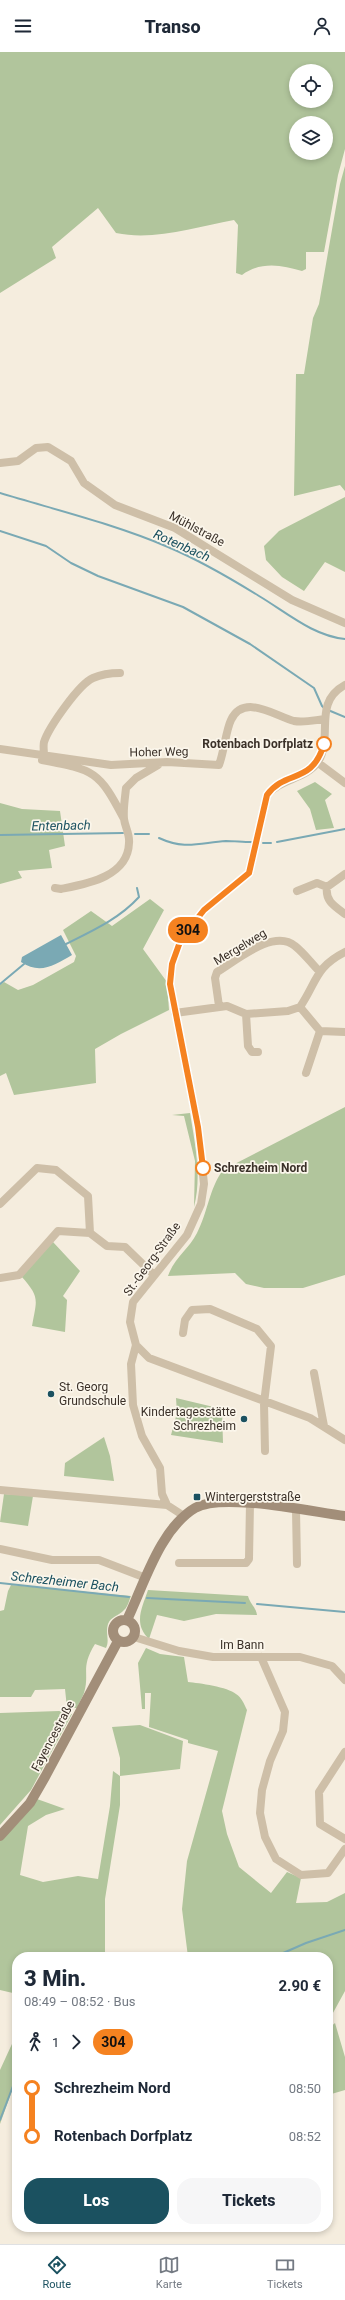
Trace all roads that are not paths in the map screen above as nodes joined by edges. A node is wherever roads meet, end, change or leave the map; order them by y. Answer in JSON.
{"nodes":[{"id":1,"x":0,"y":463,"type":"edge"},
{"id":2,"x":345,"y":623,"type":"edge"},
{"id":3,"x":120,"y":673,"type":"dead end"},
{"id":4,"x":345,"y":685,"type":"edge"},
{"id":5,"x":326,"y":712,"type":"junction"},
{"id":6,"x":0,"y":749,"type":"edge"},
{"id":7,"x":22,"y":752,"type":"junction"},
{"id":8,"x":44,"y":755,"type":"junction"},
{"id":9,"x":167,"y":762,"type":"junction"},
{"id":10,"x":317,"y":762,"type":"junction"},
{"id":11,"x":345,"y":783,"type":"edge"},
{"id":12,"x":126,"y":788,"type":"junction"},
{"id":13,"x":112,"y":797,"type":"junction"},
{"id":14,"x":124,"y":819,"type":"junction"},
{"id":15,"x":345,"y":874,"type":"edge"},
{"id":16,"x":328,"y":887,"type":"junction"},
{"id":17,"x":55,"y":888,"type":"dead end"},
{"id":18,"x":297,"y":891,"type":"dead end"},
{"id":19,"x":345,"y":914,"type":"edge"},
{"id":20,"x":345,"y":952,"type":"edge"},
{"id":21,"x":319,"y":971,"type":"junction"},
{"id":22,"x":219,"y":1006,"type":"junction"},
{"id":23,"x":300,"y":1007,"type":"junction"},
{"id":24,"x":175,"y":1013,"type":"junction"},
{"id":25,"x":246,"y":1014,"type":"junction"},
{"id":26,"x":320,"y":1032,"type":"junction"},
{"id":27,"x":345,"y":1032,"type":"edge"},
{"id":28,"x":258,"y":1052,"type":"dead end"},
{"id":29,"x":306,"y":1073,"type":"dead end"},
{"id":30,"x":0,"y":1204,"type":"edge"},
{"id":31,"x":90,"y":1233,"type":"junction"},
{"id":32,"x":154,"y":1275,"type":"junction"},
{"id":33,"x":0,"y":1278,"type":"edge"},
{"id":34,"x":183,"y":1333,"type":"dead end"},
{"id":35,"x":136,"y":1346,"type":"junction"},
{"id":36,"x":314,"y":1374,"type":"dead end"},
{"id":37,"x":264,"y":1403,"type":"junction"},
{"id":38,"x":324,"y":1426,"type":"junction"},
{"id":39,"x":345,"y":1440,"type":"edge"},
{"id":40,"x":265,"y":1451,"type":"dead end"},
{"id":41,"x":0,"y":1490,"type":"edge"},
{"id":42,"x":250,"y":1504,"type":"junction"},
{"id":43,"x":167,"y":1505,"type":"junction"},
{"id":44,"x":296,"y":1510,"type":"junction"},
{"id":45,"x":184,"y":1516,"type":"junction"},
{"id":46,"x":345,"y":1516,"type":"edge"},
{"id":47,"x":0,"y":1550,"type":"edge"},
{"id":48,"x":179,"y":1563,"type":"dead end"},
{"id":49,"x":297,"y":1564,"type":"dead end"},
{"id":50,"x":146,"y":1578,"type":"junction"},
{"id":51,"x":127,"y":1620,"type":"junction"},
{"id":52,"x":134,"y":1637,"type":"junction"},
{"id":53,"x":118,"y":1641,"type":"junction"},
{"id":54,"x":260,"y":1657,"type":"junction"},
{"id":55,"x":345,"y":1680,"type":"edge"},
{"id":56,"x":345,"y":1752,"type":"edge"},
{"id":57,"x":0,"y":1836,"type":"edge"},
{"id":58,"x":345,"y":1839,"type":"edge"},
{"id":59,"x":345,"y":1849,"type":"edge"}],
"edges":[{"from":1,"to":2,"type":"street","name":"Mühlstraße"},
{"from":3,"to":8,"type":"street"},
{"from":4,"to":5,"type":"street"},
{"from":5,"to":9,"type":"street","name":"Hoher Weg"},
{"from":5,"to":10,"type":"street"},
{"from":6,"to":7,"type":"street","name":"Hoher Weg"},
{"from":7,"to":8,"type":"street","name":"Hoher Weg"},
{"from":7,"to":13,"type":"street"},
{"from":8,"to":9,"type":"street","name":"Hoher Weg"},
{"from":9,"to":12,"type":"street"},
{"from":10,"to":11,"type":"street"},
{"from":10,"to":24,"type":"street","name":"St.-Georg-Straße"},
{"from":12,"to":13,"type":"street"},
{"from":12,"to":14,"type":"street"},
{"from":13,"to":14,"type":"street"},
{"from":14,"to":17,"type":"street"},
{"from":15,"to":16,"type":"street"},
{"from":16,"to":18,"type":"street"},
{"from":16,"to":19,"type":"street"},
{"from":20,"to":21,"type":"street"},
{"from":21,"to":22,"type":"street","name":"Mergelweg"},
{"from":21,"to":23,"type":"street"},
{"from":22,"to":24,"type":"street"},
{"from":22,"to":25,"type":"street"},
{"from":23,"to":25,"type":"street"},
{"from":23,"to":26,"type":"street"},
{"from":24,"to":32,"type":"street","name":"St.-Georg-Straße"},
{"from":25,"to":28,"type":"street"},
{"from":26,"to":27,"type":"street"},
{"from":26,"to":29,"type":"street"},
{"from":30,"to":31,"type":"street"},
{"from":31,"to":32,"type":"street"},
{"from":31,"to":33,"type":"street"},
{"from":32,"to":35,"type":"street","name":"St.-Georg-Straße"},
{"from":34,"to":37,"type":"street"},
{"from":35,"to":37,"type":"street"},
{"from":35,"to":43,"type":"street"},
{"from":36,"to":38,"type":"street"},
{"from":37,"to":38,"type":"street"},
{"from":37,"to":40,"type":"street"},
{"from":38,"to":39,"type":"street"},
{"from":41,"to":43,"type":"street"},
{"from":42,"to":44,"type":"street"},
{"from":42,"to":45,"type":"street"},
{"from":42,"to":48,"type":"street"},
{"from":43,"to":45,"type":"street"},
{"from":44,"to":46,"type":"street"},
{"from":44,"to":49,"type":"street"},
{"from":45,"to":50,"type":"street"},
{"from":47,"to":50,"type":"street"},
{"from":50,"to":51,"type":"street"},
{"from":51,"to":52,"type":"street"},
{"from":51,"to":53,"type":"street"},
{"from":52,"to":53,"type":"street"},
{"from":52,"to":54,"type":"street","name":"Im Bann"},
{"from":53,"to":57,"type":"street","name":"Fayencestraße"},
{"from":54,"to":55,"type":"street","name":"Im Bann"},
{"from":54,"to":59,"type":"street"},
{"from":56,"to":58,"type":"street"}]}
